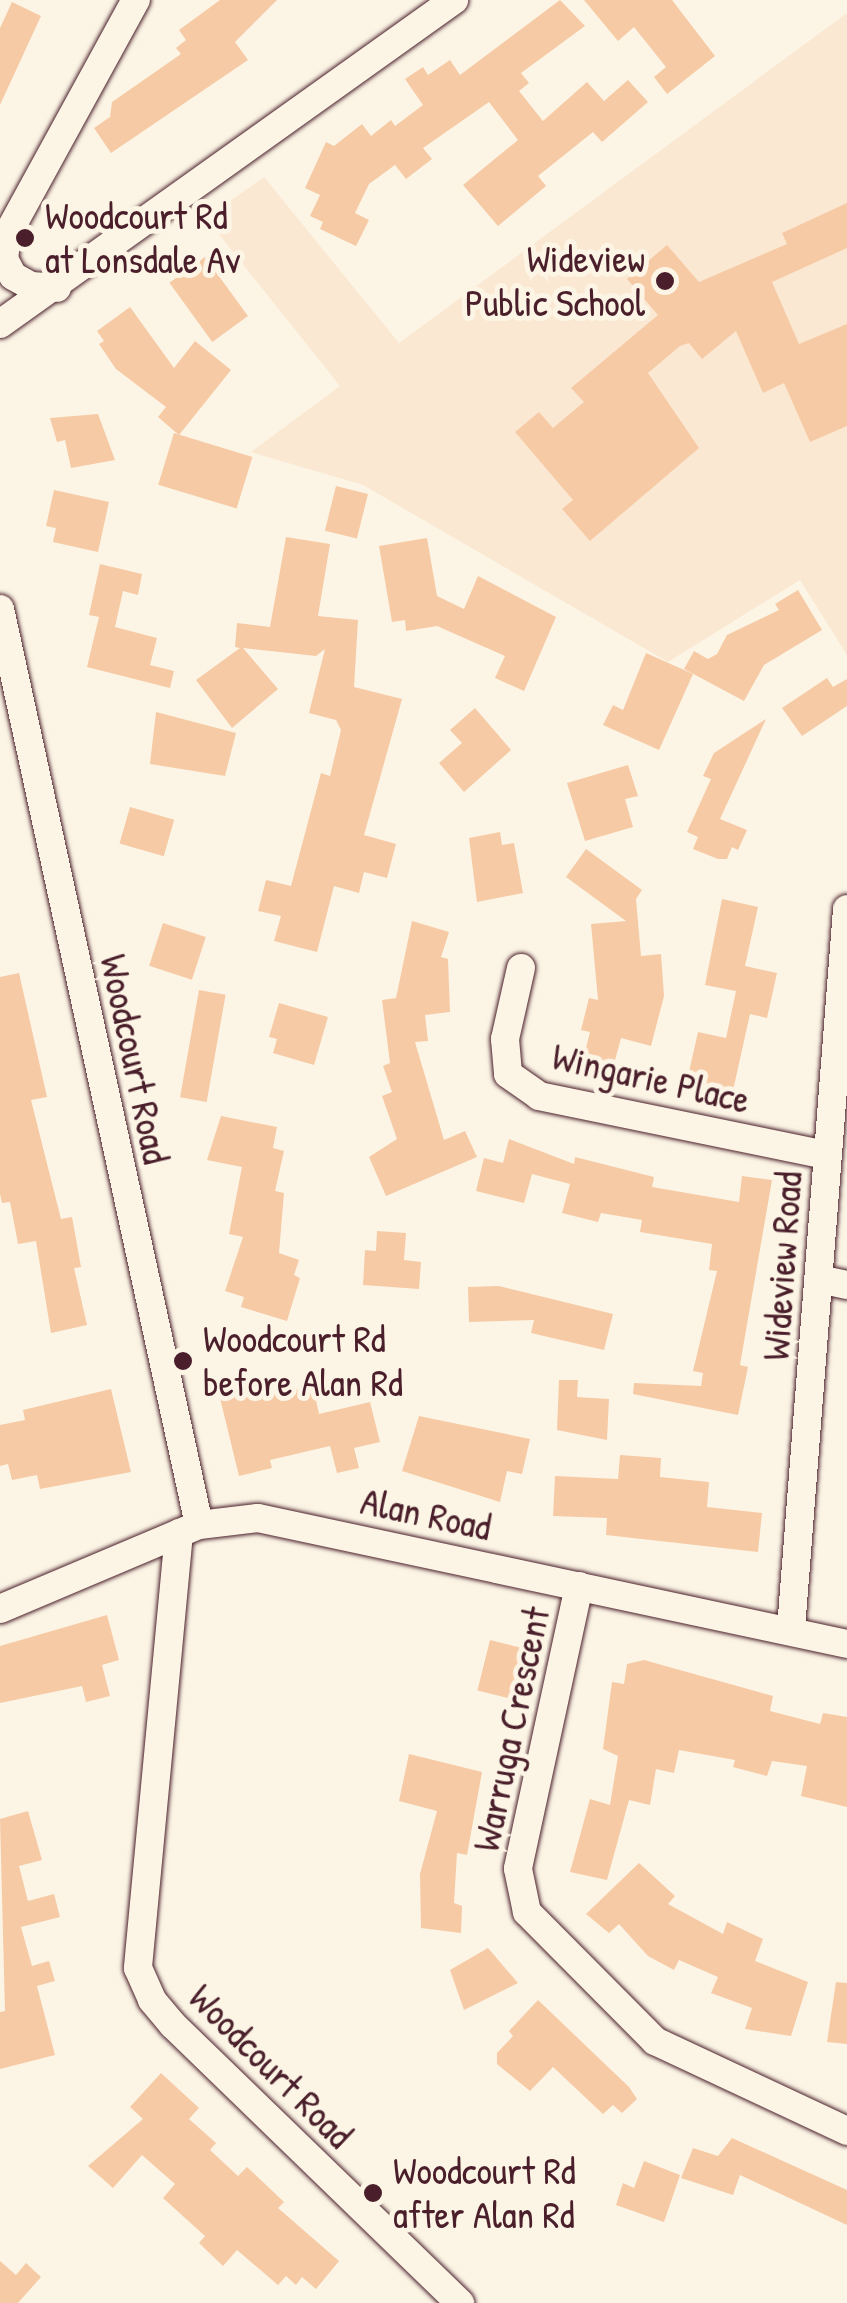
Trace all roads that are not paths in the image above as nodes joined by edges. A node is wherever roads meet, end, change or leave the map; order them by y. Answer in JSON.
{"nodes":[{"id":1,"x":136,"y":0,"type":"edge"},
{"id":2,"x":454,"y":0,"type":"edge"},
{"id":3,"x":4,"y":242,"type":"edge"},
{"id":4,"x":58,"y":288,"type":"junction"},
{"id":5,"x":0,"y":324,"type":"edge"},
{"id":6,"x":0,"y":609,"type":"edge"},
{"id":7,"x":847,"y":909,"type":"edge"},
{"id":8,"x":521,"y":968,"type":"dead end"},
{"id":9,"x":828,"y":1155,"type":"junction"},
{"id":10,"x":833,"y":1282,"type":"edge"},
{"id":11,"x":189,"y":1529,"type":"junction"},
{"id":12,"x":579,"y":1586,"type":"junction"},
{"id":13,"x":0,"y":1609,"type":"edge"},
{"id":14,"x":791,"y":1629,"type":"junction"},
{"id":15,"x":847,"y":1644,"type":"edge"},
{"id":16,"x":847,"y":2131,"type":"edge"},
{"id":17,"x":460,"y":2303,"type":"edge"}],
"edges":[{"from":1,"to":3,"type":"street"},
{"from":2,"to":4,"type":"street"},
{"from":3,"to":4,"type":"street"},
{"from":4,"to":5,"type":"street"},
{"from":6,"to":11,"type":"street","name":"Woodcourt Road"},
{"from":7,"to":9,"type":"street","name":"Wideview Road"},
{"from":8,"to":9,"type":"street","name":"Wingarie Place"},
{"from":9,"to":10,"type":"street","name":"Wideview Road"},
{"from":10,"to":14,"type":"street","name":"Wideview Road"},
{"from":11,"to":12,"type":"street","name":"Alan Road"},
{"from":11,"to":13,"type":"street","name":"Alan Road"},
{"from":11,"to":17,"type":"street","name":"Woodcourt Road"},
{"from":12,"to":14,"type":"street","name":"Alan Road"},
{"from":12,"to":16,"type":"street","name":"Warruga Crescent"},
{"from":14,"to":15,"type":"street","name":"Alan Road"}]}
